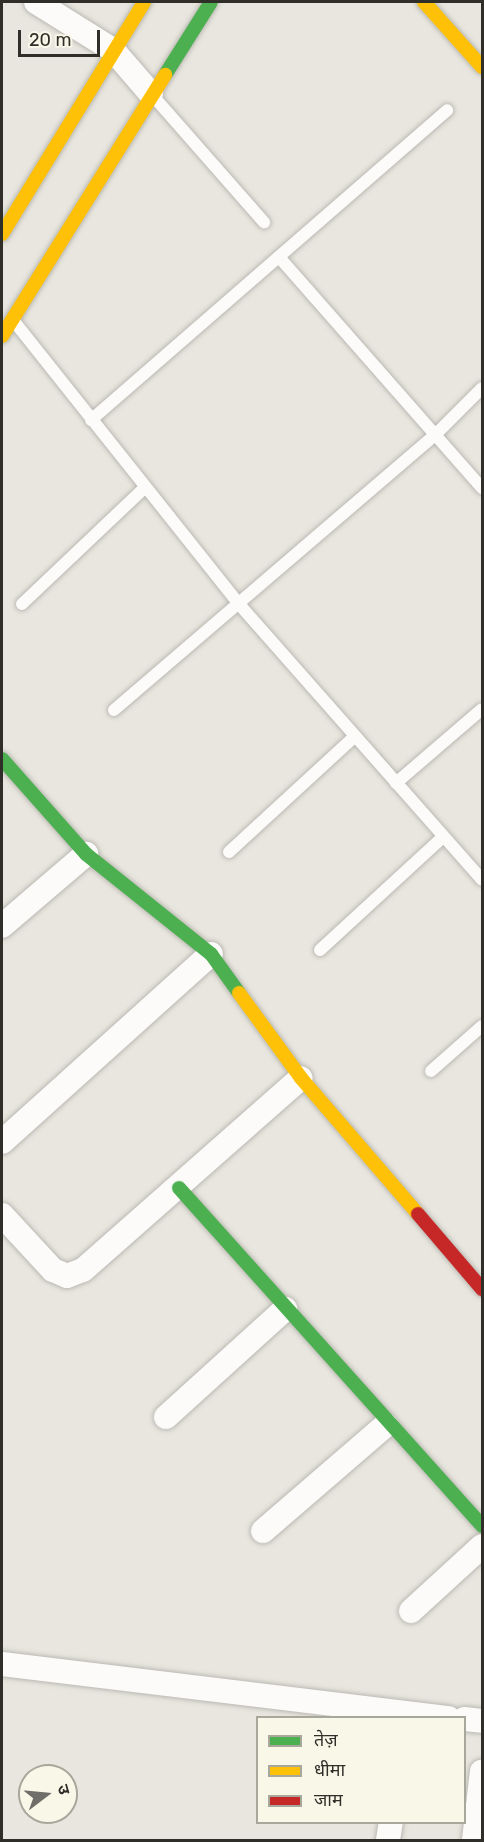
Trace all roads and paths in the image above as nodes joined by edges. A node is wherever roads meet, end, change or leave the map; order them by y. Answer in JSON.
{"nodes":[{"id":1,"x":36,"y":2,"type":"edge"},
{"id":2,"x":144,"y":2,"type":"edge"},
{"id":3,"x":211,"y":2,"type":"edge"},
{"id":4,"x":424,"y":2,"type":"edge"},
{"id":5,"x":113,"y":50,"type":"junction"},
{"id":6,"x":483,"y":67,"type":"edge"},
{"id":7,"x":151,"y":94,"type":"junction"},
{"id":8,"x":447,"y":110,"type":"dead end"},
{"id":9,"x":264,"y":222,"type":"dead end"},
{"id":10,"x":2,"y":234,"type":"edge"},
{"id":11,"x":279,"y":257,"type":"junction"},
{"id":12,"x":5,"y":322,"type":"edge"},
{"id":13,"x":483,"y":388,"type":"edge"},
{"id":14,"x":91,"y":420,"type":"junction"},
{"id":15,"x":436,"y":434,"type":"junction"},
{"id":16,"x":483,"y":488,"type":"edge"},
{"id":17,"x":144,"y":489,"type":"junction"},
{"id":18,"x":238,"y":603,"type":"junction"},
{"id":19,"x":22,"y":604,"type":"dead end"},
{"id":20,"x":114,"y":710,"type":"dead end"},
{"id":21,"x":483,"y":710,"type":"edge"},
{"id":22,"x":355,"y":736,"type":"junction"},
{"id":23,"x":2,"y":759,"type":"edge"},
{"id":24,"x":396,"y":783,"type":"junction"},
{"id":25,"x":443,"y":837,"type":"junction"},
{"id":26,"x":229,"y":852,"type":"dead end"},
{"id":27,"x":86,"y":854,"type":"junction"},
{"id":28,"x":483,"y":880,"type":"edge"},
{"id":29,"x":2,"y":926,"type":"edge"},
{"id":30,"x":320,"y":951,"type":"dead end"},
{"id":31,"x":211,"y":954,"type":"junction"},
{"id":32,"x":483,"y":1026,"type":"edge"},
{"id":33,"x":431,"y":1071,"type":"dead end"},
{"id":34,"x":301,"y":1078,"type":"junction"},
{"id":35,"x":2,"y":1142,"type":"edge"},
{"id":36,"x":179,"y":1188,"type":"junction"},
{"id":37,"x":2,"y":1215,"type":"edge"},
{"id":38,"x":483,"y":1289,"type":"edge"},
{"id":39,"x":285,"y":1309,"type":"junction"},
{"id":40,"x":166,"y":1417,"type":"dead end"},
{"id":41,"x":386,"y":1425,"type":"junction"},
{"id":42,"x":483,"y":1526,"type":"edge"},
{"id":43,"x":263,"y":1531,"type":"dead end"},
{"id":44,"x":483,"y":1546,"type":"edge"},
{"id":45,"x":411,"y":1611,"type":"dead end"},
{"id":46,"x":2,"y":1664,"type":"edge"},
{"id":47,"x":409,"y":1716,"type":"edge"},
{"id":48,"x":466,"y":1719,"type":"edge"},
{"id":49,"x":483,"y":1721,"type":"edge"},
{"id":50,"x":483,"y":1771,"type":"edge"},
{"id":51,"x":391,"y":1824,"type":"edge"},
{"id":52,"x":388,"y":1840,"type":"edge"},
{"id":53,"x":474,"y":1840,"type":"edge"}],
"edges":[{"from":1,"to":5,"type":"street"},
{"from":2,"to":5,"type":"street"},
{"from":3,"to":7,"type":"street"},
{"from":4,"to":6,"type":"street"},
{"from":5,"to":7,"type":"street"},
{"from":5,"to":10,"type":"street"},
{"from":7,"to":9,"type":"lane"},
{"from":7,"to":12,"type":"street"},
{"from":8,"to":11,"type":"lane"},
{"from":11,"to":14,"type":"lane"},
{"from":11,"to":15,"type":"lane"},
{"from":12,"to":14,"type":"lane"},
{"from":13,"to":15,"type":"lane"},
{"from":14,"to":17,"type":"lane"},
{"from":15,"to":16,"type":"lane"},
{"from":15,"to":18,"type":"lane"},
{"from":17,"to":18,"type":"lane"},
{"from":17,"to":19,"type":"lane"},
{"from":18,"to":20,"type":"lane"},
{"from":18,"to":22,"type":"lane"},
{"from":21,"to":24,"type":"lane"},
{"from":22,"to":24,"type":"lane"},
{"from":22,"to":26,"type":"lane"},
{"from":23,"to":27,"type":"street"},
{"from":24,"to":25,"type":"lane"},
{"from":25,"to":28,"type":"lane"},
{"from":25,"to":30,"type":"lane"},
{"from":27,"to":29,"type":"street"},
{"from":27,"to":31,"type":"street"},
{"from":31,"to":34,"type":"street"},
{"from":31,"to":35,"type":"street"},
{"from":32,"to":33,"type":"lane"},
{"from":34,"to":36,"type":"street"},
{"from":34,"to":38,"type":"street"},
{"from":36,"to":37,"type":"street"},
{"from":36,"to":39,"type":"street"},
{"from":39,"to":40,"type":"street"},
{"from":39,"to":41,"type":"street"},
{"from":41,"to":42,"type":"street"},
{"from":41,"to":43,"type":"street"},
{"from":44,"to":45,"type":"street"},
{"from":46,"to":47,"type":"street"},
{"from":48,"to":49,"type":"street"},
{"from":50,"to":53,"type":"street"},
{"from":51,"to":52,"type":"street"}]}
